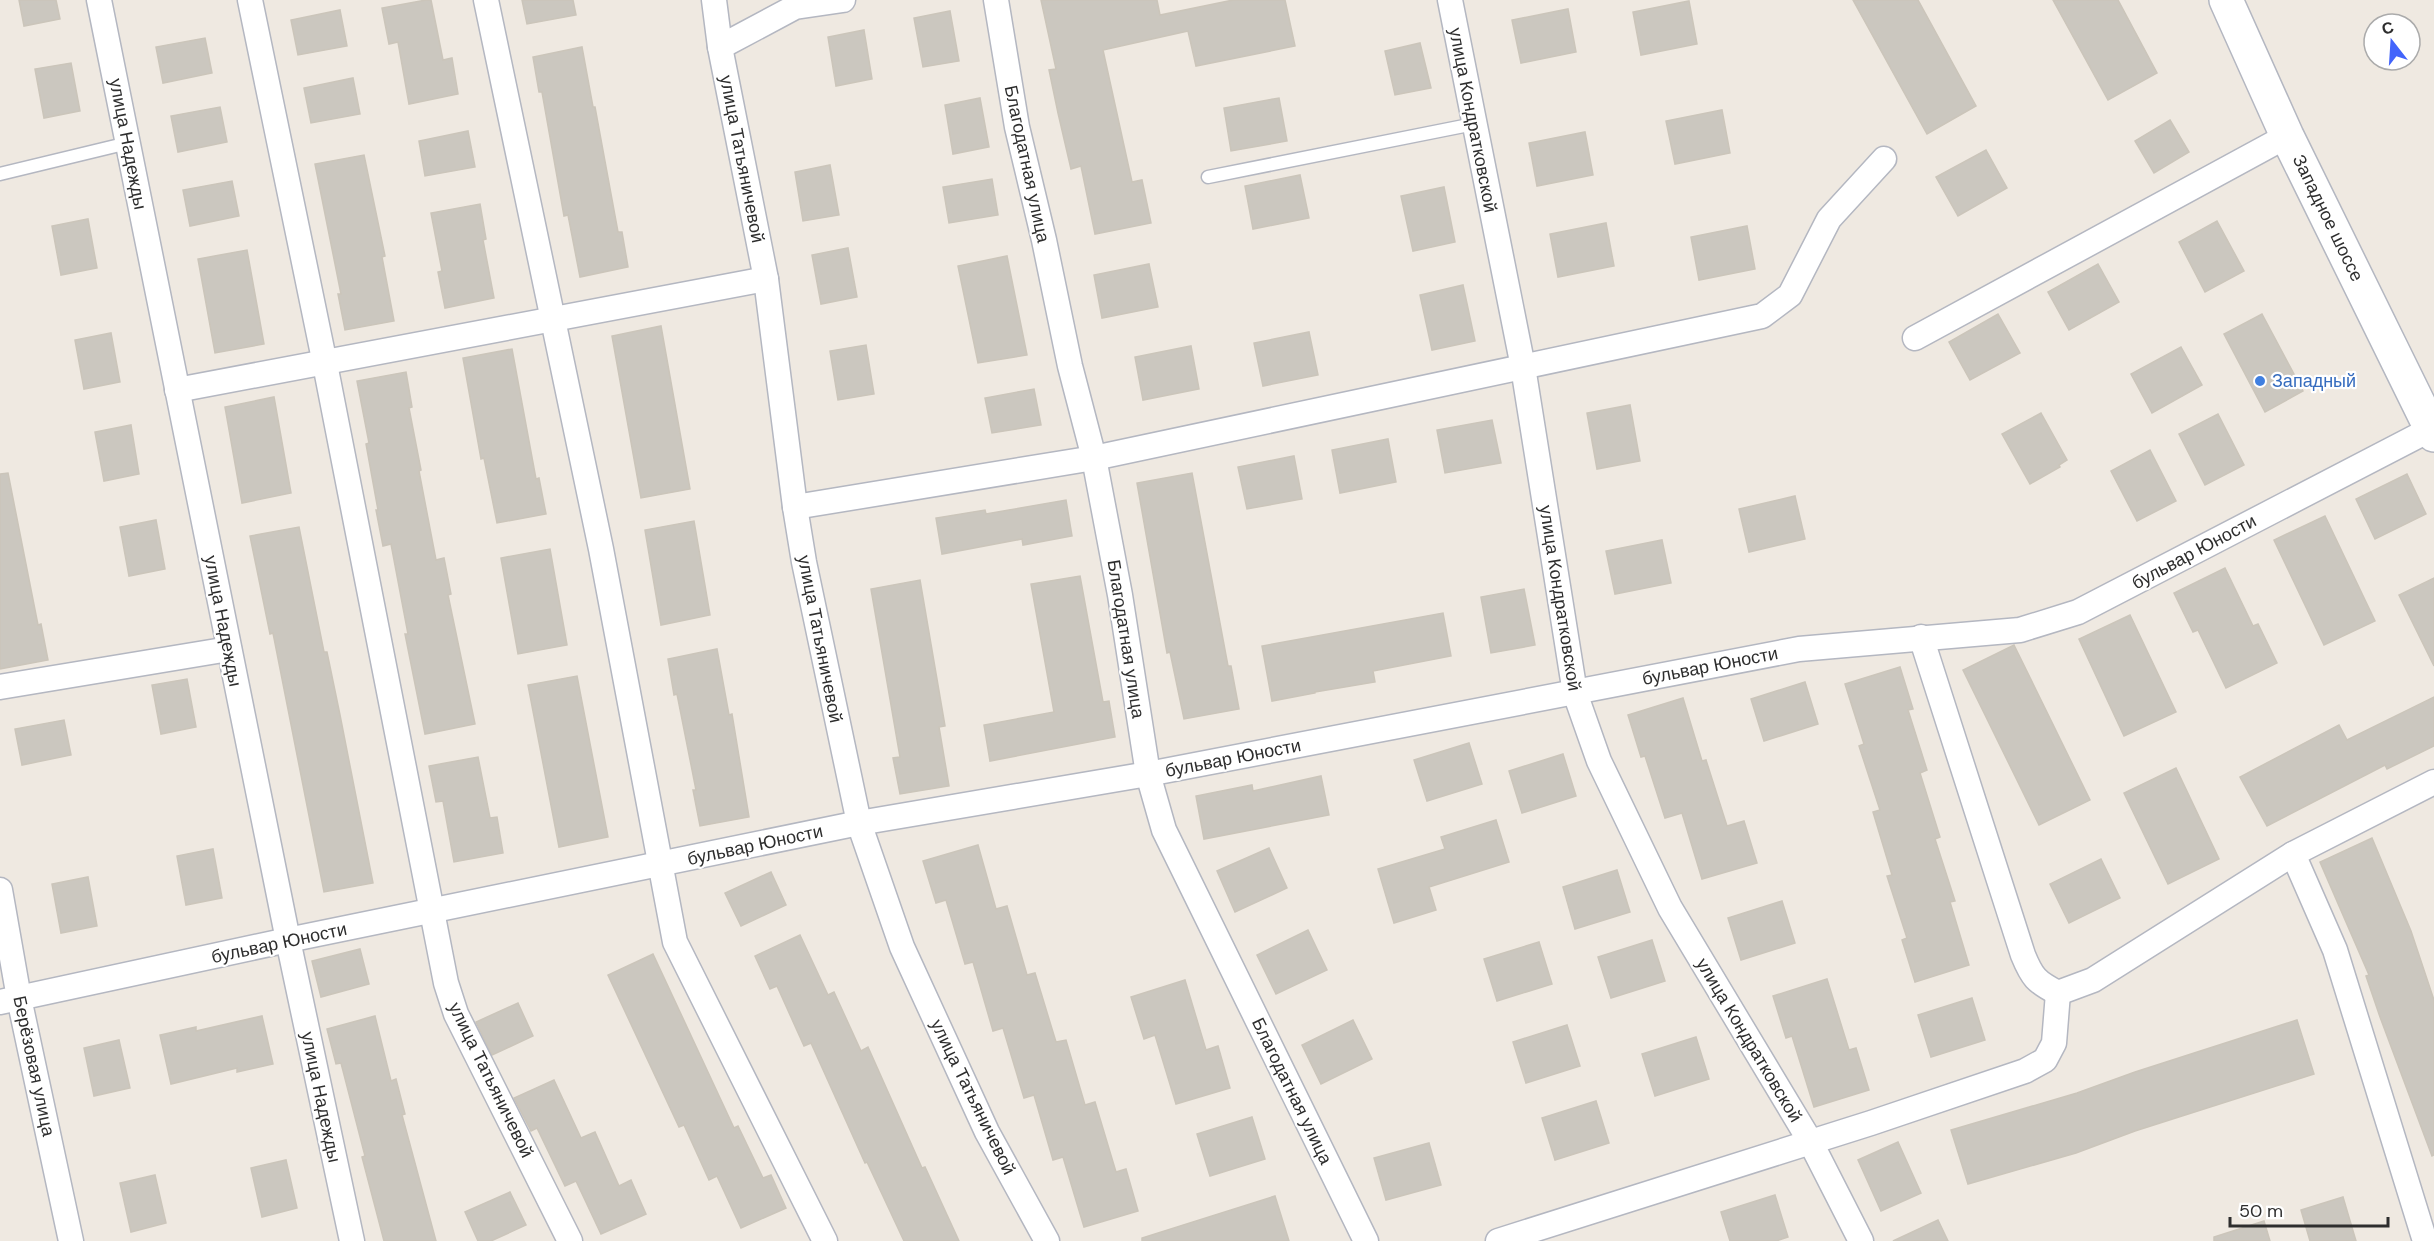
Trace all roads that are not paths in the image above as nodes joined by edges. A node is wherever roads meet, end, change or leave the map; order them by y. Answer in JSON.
{"nodes":[{"id":1,"x":99,"y":0,"type":"edge"},
{"id":2,"x":249,"y":0,"type":"edge"},
{"id":3,"x":486,"y":0,"type":"edge"},
{"id":4,"x":714,"y":0,"type":"edge"},
{"id":5,"x":843,"y":0,"type":"edge"},
{"id":6,"x":996,"y":0,"type":"edge"},
{"id":7,"x":1450,"y":0,"type":"edge"},
{"id":8,"x":2226,"y":0,"type":"edge"},
{"id":9,"x":789,"y":4,"type":"edge"},
{"id":10,"x":720,"y":46,"type":"junction"},
{"id":11,"x":1474,"y":124,"type":"junction"},
{"id":12,"x":2288,"y":136,"type":"junction"},
{"id":13,"x":128,"y":143,"type":"junction"},
{"id":14,"x":1884,"y":159,"type":"dead end"},
{"id":15,"x":0,"y":174,"type":"edge"},
{"id":16,"x":1208,"y":177,"type":"dead end"},
{"id":17,"x":766,"y":279,"type":"junction"},
{"id":18,"x":553,"y":320,"type":"junction"},
{"id":19,"x":1915,"y":338,"type":"dead end"},
{"id":20,"x":325,"y":364,"type":"junction"},
{"id":21,"x":1524,"y":367,"type":"junction"},
{"id":22,"x":177,"y":390,"type":"junction"},
{"id":23,"x":2433,"y":432,"type":"edge"},
{"id":24,"x":1094,"y":458,"type":"junction"},
{"id":25,"x":795,"y":507,"type":"junction"},
{"id":26,"x":1921,"y":637,"type":"junction"},
{"id":27,"x":229,"y":649,"type":"junction"},
{"id":28,"x":0,"y":687,"type":"edge"},
{"id":29,"x":1575,"y":693,"type":"junction"},
{"id":30,"x":1148,"y":774,"type":"junction"},
{"id":31,"x":2434,"y":782,"type":"edge"},
{"id":32,"x":859,"y":823,"type":"junction"},
{"id":33,"x":2293,"y":854,"type":"junction"},
{"id":34,"x":660,"y":865,"type":"junction"},
{"id":35,"x":0,"y":890,"type":"edge"},
{"id":36,"x":433,"y":911,"type":"junction"},
{"id":37,"x":288,"y":940,"type":"junction"},
{"id":38,"x":2058,"y":993,"type":"junction"},
{"id":39,"x":10,"y":1000,"type":"edge"},
{"id":40,"x":1810,"y":1141,"type":"junction"},
{"id":41,"x":71,"y":1241,"type":"edge"},
{"id":42,"x":352,"y":1241,"type":"edge"},
{"id":43,"x":570,"y":1241,"type":"edge"},
{"id":44,"x":825,"y":1241,"type":"edge"},
{"id":45,"x":1047,"y":1241,"type":"edge"},
{"id":46,"x":1366,"y":1241,"type":"edge"},
{"id":47,"x":1498,"y":1241,"type":"edge"},
{"id":48,"x":1861,"y":1241,"type":"edge"},
{"id":49,"x":2425,"y":1241,"type":"edge"}],
"edges":[{"from":1,"to":13,"type":"street","name":"улица Надежды"},
{"from":2,"to":20,"type":"street"},
{"from":3,"to":18,"type":"street"},
{"from":4,"to":10,"type":"street","name":"улица Татьяничевой"},
{"from":5,"to":9,"type":"street"},
{"from":6,"to":24,"type":"street","name":"Благодатная улица"},
{"from":7,"to":11,"type":"street","name":"улица Кондратковской"},
{"from":8,"to":12,"type":"main road","name":"Западное шоссе"},
{"from":9,"to":10,"type":"street"},
{"from":10,"to":17,"type":"street","name":"улица Татьяничевой"},
{"from":11,"to":16,"type":"lane"},
{"from":11,"to":21,"type":"street","name":"улица Кондратковской"},
{"from":12,"to":19,"type":"street"},
{"from":12,"to":23,"type":"main road","name":"Западное шоссе"},
{"from":13,"to":15,"type":"lane"},
{"from":13,"to":22,"type":"street","name":"улица Надежды"},
{"from":14,"to":21,"type":"street"},
{"from":17,"to":18,"type":"street"},
{"from":17,"to":25,"type":"street","name":"улица Татьяничевой"},
{"from":18,"to":20,"type":"street"},
{"from":18,"to":34,"type":"street"},
{"from":20,"to":22,"type":"street"},
{"from":20,"to":36,"type":"street"},
{"from":21,"to":24,"type":"street"},
{"from":21,"to":29,"type":"street","name":"улица Кондратковской"},
{"from":22,"to":27,"type":"street","name":"улица Надежды"},
{"from":23,"to":26,"type":"street","name":"бульвар Юности"},
{"from":24,"to":25,"type":"street"},
{"from":24,"to":30,"type":"street","name":"Благодатная улица"},
{"from":25,"to":32,"type":"street","name":"улица Татьяничевой"},
{"from":26,"to":29,"type":"street","name":"бульвар Юности"},
{"from":26,"to":38,"type":"street"},
{"from":27,"to":28,"type":"street"},
{"from":27,"to":37,"type":"street","name":"улица Надежды"},
{"from":29,"to":30,"type":"street","name":"бульвар Юности"},
{"from":29,"to":40,"type":"street","name":"улица Кондратковской"},
{"from":30,"to":32,"type":"street","name":"бульвар Юности"},
{"from":30,"to":46,"type":"street","name":"Благодатная улица"},
{"from":31,"to":33,"type":"street"},
{"from":32,"to":34,"type":"street","name":"бульвар Юности"},
{"from":32,"to":45,"type":"street","name":"улица Татьяничевой"},
{"from":33,"to":38,"type":"street"},
{"from":33,"to":49,"type":"street"},
{"from":34,"to":36,"type":"street","name":"бульвар Юности"},
{"from":34,"to":44,"type":"street"},
{"from":35,"to":39,"type":"street","name":"Берёзовая улица"},
{"from":36,"to":37,"type":"street","name":"бульвар Юности"},
{"from":36,"to":43,"type":"street","name":"улица Татьяничевой"},
{"from":37,"to":39,"type":"street","name":"бульвар Юности"},
{"from":37,"to":42,"type":"street","name":"улица Надежды"},
{"from":38,"to":40,"type":"street"},
{"from":39,"to":41,"type":"street","name":"Берёзовая улица"},
{"from":40,"to":47,"type":"street"},
{"from":40,"to":48,"type":"street","name":"улица Кондратковской"}]}
